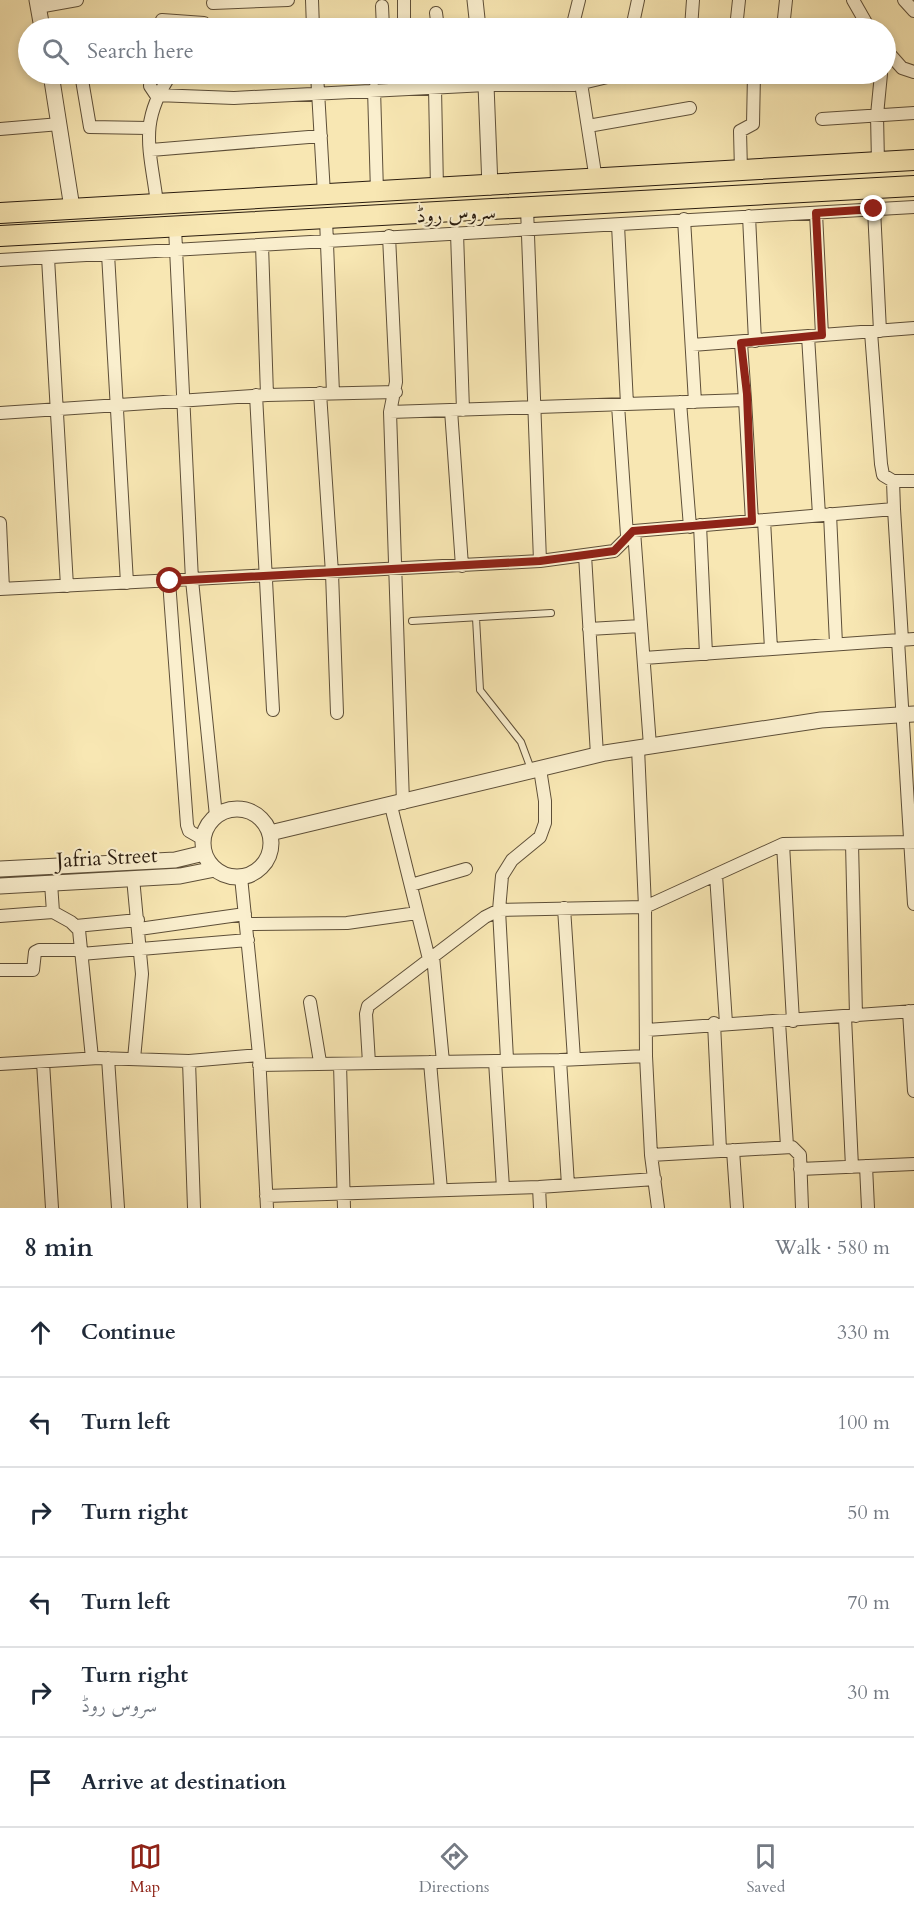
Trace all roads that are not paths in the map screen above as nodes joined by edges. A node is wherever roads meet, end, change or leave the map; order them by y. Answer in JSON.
{"nodes":[{"id":1,"x":77,"y":0,"type":"edge"},
{"id":2,"x":288,"y":0,"type":"edge"},
{"id":3,"x":312,"y":0,"type":"edge"},
{"id":4,"x":404,"y":0,"type":"edge"},
{"id":5,"x":475,"y":0,"type":"edge"},
{"id":6,"x":579,"y":0,"type":"edge"},
{"id":7,"x":638,"y":0,"type":"edge"},
{"id":8,"x":693,"y":0,"type":"edge"},
{"id":9,"x":739,"y":0,"type":"edge"},
{"id":10,"x":786,"y":0,"type":"edge"},
{"id":11,"x":853,"y":0,"type":"edge"},
{"id":12,"x":904,"y":0,"type":"edge"},
{"id":13,"x":214,"y":2,"type":"edge"},
{"id":14,"x":37,"y":4,"type":"edge"},
{"id":15,"x":382,"y":6,"type":"dead end"},
{"id":16,"x":914,"y":11,"type":"edge"},
{"id":17,"x":436,"y":13,"type":"dead end"},
{"id":18,"x":207,"y":18,"type":"edge"},
{"id":19,"x":313,"y":18,"type":"edge"},
{"id":20,"x":383,"y":18,"type":"edge"},
{"id":21,"x":404,"y":18,"type":"edge"},
{"id":22,"x":437,"y":18,"type":"edge"},
{"id":23,"x":477,"y":18,"type":"edge"},
{"id":24,"x":574,"y":18,"type":"edge"},
{"id":25,"x":634,"y":18,"type":"edge"},
{"id":26,"x":692,"y":18,"type":"edge"},
{"id":27,"x":737,"y":18,"type":"edge"},
{"id":28,"x":784,"y":18,"type":"edge"},
{"id":29,"x":863,"y":18,"type":"edge"},
{"id":30,"x":896,"y":60,"type":"edge"},
{"id":31,"x":908,"y":70,"type":"edge"},
{"id":32,"x":53,"y":84,"type":"edge"},
{"id":33,"x":82,"y":84,"type":"edge"},
{"id":34,"x":150,"y":84,"type":"edge"},
{"id":35,"x":164,"y":84,"type":"edge"},
{"id":36,"x":318,"y":84,"type":"edge"},
{"id":37,"x":457,"y":84,"type":"edge"},
{"id":38,"x":485,"y":84,"type":"edge"},
{"id":39,"x":577,"y":84,"type":"edge"},
{"id":40,"x":754,"y":84,"type":"edge"},
{"id":41,"x":880,"y":84,"type":"edge"},
{"id":42,"x":435,"y":88,"type":"junction"},
{"id":43,"x":374,"y":89,"type":"junction"},
{"id":44,"x":318,"y":91,"type":"junction"},
{"id":45,"x":156,"y":95,"type":"junction"},
{"id":46,"x":690,"y":108,"type":"dead end"},
{"id":47,"x":914,"y":113,"type":"edge"},
{"id":48,"x":877,"y":115,"type":"junction"},
{"id":49,"x":822,"y":119,"type":"dead end"},
{"id":50,"x":60,"y":124,"type":"junction"},
{"id":51,"x":588,"y":126,"type":"junction"},
{"id":52,"x":148,"y":128,"type":"junction"},
{"id":53,"x":0,"y":129,"type":"edge"},
{"id":54,"x":321,"y":136,"type":"junction"},
{"id":55,"x":151,"y":150,"type":"junction"},
{"id":56,"x":914,"y":160,"type":"edge"},
{"id":57,"x":873,"y":164,"type":"junction"},
{"id":58,"x":741,"y":171,"type":"junction"},
{"id":59,"x":596,"y":180,"type":"junction"},
{"id":60,"x":914,"y":186,"type":"edge"},
{"id":61,"x":490,"y":187,"type":"junction"},
{"id":62,"x":437,"y":189,"type":"junction"},
{"id":63,"x":868,"y":189,"type":"junction"},
{"id":64,"x":377,"y":192,"type":"junction"},
{"id":65,"x":324,"y":194,"type":"junction"},
{"id":66,"x":157,"y":203,"type":"junction"},
{"id":67,"x":914,"y":207,"type":"edge"},
{"id":68,"x":72,"y":208,"type":"junction"},
{"id":69,"x":527,"y":208,"type":"junction"},
{"id":70,"x":874,"y":209,"type":"junction"},
{"id":71,"x":0,"y":213,"type":"edge"},
{"id":72,"x":816,"y":213,"type":"junction"},
{"id":73,"x":749,"y":216,"type":"junction"},
{"id":74,"x":326,"y":219,"type":"junction"},
{"id":75,"x":684,"y":219,"type":"junction"},
{"id":76,"x":618,"y":225,"type":"junction"},
{"id":77,"x":175,"y":228,"type":"junction"},
{"id":78,"x":528,"y":230,"type":"junction"},
{"id":79,"x":457,"y":233,"type":"junction"},
{"id":80,"x":0,"y":237,"type":"edge"},
{"id":81,"x":389,"y":237,"type":"junction"},
{"id":82,"x":327,"y":241,"type":"junction"},
{"id":83,"x":262,"y":245,"type":"junction"},
{"id":84,"x":177,"y":250,"type":"junction"},
{"id":85,"x":108,"y":254,"type":"junction"},
{"id":86,"x":48,"y":258,"type":"junction"},
{"id":87,"x":0,"y":260,"type":"edge"},
{"id":88,"x":914,"y":328,"type":"edge"},
{"id":89,"x":875,"y":331,"type":"junction"},
{"id":90,"x":822,"y":335,"type":"junction"},
{"id":91,"x":808,"y":336,"type":"junction"},
{"id":92,"x":755,"y":341,"type":"junction"},
{"id":93,"x":741,"y":343,"type":"junction"},
{"id":94,"x":692,"y":345,"type":"junction"},
{"id":95,"x":396,"y":392,"type":"junction"},
{"id":96,"x":327,"y":393,"type":"junction"},
{"id":97,"x":262,"y":395,"type":"junction"},
{"id":98,"x":183,"y":400,"type":"junction"},
{"id":99,"x":746,"y":400,"type":"junction"},
{"id":100,"x":680,"y":402,"type":"junction"},
{"id":101,"x":695,"y":402,"type":"junction"},
{"id":102,"x":622,"y":404,"type":"junction"},
{"id":103,"x":117,"y":405,"type":"junction"},
{"id":104,"x":534,"y":407,"type":"junction"},
{"id":105,"x":56,"y":409,"type":"junction"},
{"id":106,"x":457,"y":410,"type":"junction"},
{"id":107,"x":390,"y":412,"type":"junction"},
{"id":108,"x":0,"y":413,"type":"edge"},
{"id":109,"x":893,"y":481,"type":"junction"},
{"id":110,"x":914,"y":481,"type":"edge"},
{"id":111,"x":894,"y":509,"type":"junction"},
{"id":112,"x":824,"y":515,"type":"junction"},
{"id":113,"x":758,"y":520,"type":"junction"},
{"id":114,"x":0,"y":523,"type":"edge"},
{"id":115,"x":695,"y":526,"type":"junction"},
{"id":116,"x":630,"y":533,"type":"junction"},
{"id":117,"x":585,"y":555,"type":"junction"},
{"id":118,"x":540,"y":561,"type":"junction"},
{"id":119,"x":462,"y":566,"type":"junction"},
{"id":120,"x":396,"y":570,"type":"junction"},
{"id":121,"x":332,"y":573,"type":"junction"},
{"id":122,"x":266,"y":576,"type":"junction"},
{"id":123,"x":192,"y":580,"type":"junction"},
{"id":124,"x":170,"y":581,"type":"junction"},
{"id":125,"x":127,"y":583,"type":"junction"},
{"id":126,"x":67,"y":586,"type":"junction"},
{"id":127,"x":1,"y":589,"type":"edge"},
{"id":128,"x":551,"y":613,"type":"dead end"},
{"id":129,"x":476,"y":618,"type":"junction"},
{"id":130,"x":412,"y":621,"type":"dead end"},
{"id":131,"x":641,"y":626,"type":"junction"},
{"id":132,"x":590,"y":629,"type":"junction"},
{"id":133,"x":905,"y":640,"type":"edge"},
{"id":134,"x":836,"y":644,"type":"junction"},
{"id":135,"x":771,"y":649,"type":"junction"},
{"id":136,"x":706,"y":654,"type":"junction"},
{"id":137,"x":644,"y":658,"type":"junction"},
{"id":138,"x":273,"y":710,"type":"dead end"},
{"id":139,"x":337,"y":714,"type":"dead end"},
{"id":140,"x":908,"y":714,"type":"edge"},
{"id":141,"x":644,"y":747,"type":"junction"},
{"id":142,"x":597,"y":755,"type":"junction"},
{"id":143,"x":535,"y":770,"type":"junction"},
{"id":144,"x":397,"y":804,"type":"junction"},
{"id":145,"x":216,"y":816,"type":"junction"},
{"id":146,"x":270,"y":833,"type":"junction"},
{"id":147,"x":912,"y":842,"type":"edge"},
{"id":148,"x":852,"y":843,"type":"junction"},
{"id":149,"x":783,"y":844,"type":"junction"},
{"id":150,"x":203,"y":846,"type":"junction"},
{"id":151,"x":84,"y":865,"type":"junction"},
{"id":152,"x":0,"y":869,"type":"edge"},
{"id":153,"x":215,"y":869,"type":"junction"},
{"id":154,"x":466,"y":869,"type":"dead end"},
{"id":155,"x":716,"y":875,"type":"junction"},
{"id":156,"x":241,"y":877,"type":"junction"},
{"id":157,"x":133,"y":878,"type":"junction"},
{"id":158,"x":85,"y":881,"type":"junction"},
{"id":159,"x":51,"y":882,"type":"junction"},
{"id":160,"x":411,"y":885,"type":"junction"},
{"id":161,"x":0,"y":886,"type":"edge"},
{"id":162,"x":914,"y":904,"type":"edge"},
{"id":163,"x":645,"y":907,"type":"junction"},
{"id":164,"x":564,"y":908,"type":"junction"},
{"id":165,"x":499,"y":910,"type":"junction"},
{"id":166,"x":53,"y":912,"type":"junction"},
{"id":167,"x":417,"y":913,"type":"junction"},
{"id":168,"x":0,"y":916,"type":"edge"},
{"id":169,"x":245,"y":919,"type":"junction"},
{"id":170,"x":139,"y":924,"type":"junction"},
{"id":171,"x":76,"y":926,"type":"junction"},
{"id":172,"x":248,"y":940,"type":"junction"},
{"id":173,"x":142,"y":950,"type":"junction"},
{"id":174,"x":81,"y":952,"type":"junction"},
{"id":175,"x":431,"y":958,"type":"junction"},
{"id":176,"x":0,"y":970,"type":"edge"},
{"id":177,"x":310,"y":1002,"type":"dead end"},
{"id":178,"x":912,"y":1011,"type":"edge"},
{"id":179,"x":850,"y":1016,"type":"junction"},
{"id":180,"x":793,"y":1021,"type":"junction"},
{"id":181,"x":779,"y":1022,"type":"junction"},
{"id":182,"x":720,"y":1023,"type":"junction"},
{"id":183,"x":647,"y":1030,"type":"junction"},
{"id":184,"x":646,"y":1056,"type":"junction"},
{"id":185,"x":92,"y":1058,"type":"junction"},
{"id":186,"x":108,"y":1058,"type":"junction"},
{"id":187,"x":134,"y":1059,"type":"junction"},
{"id":188,"x":574,"y":1059,"type":"junction"},
{"id":189,"x":259,"y":1060,"type":"junction"},
{"id":190,"x":501,"y":1060,"type":"junction"},
{"id":191,"x":560,"y":1060,"type":"junction"},
{"id":192,"x":189,"y":1061,"type":"junction"},
{"id":193,"x":43,"y":1062,"type":"junction"},
{"id":194,"x":320,"y":1062,"type":"junction"},
{"id":195,"x":437,"y":1062,"type":"junction"},
{"id":196,"x":369,"y":1063,"type":"junction"},
{"id":197,"x":0,"y":1064,"type":"edge"},
{"id":198,"x":340,"y":1064,"type":"junction"},
{"id":199,"x":914,"y":1091,"type":"edge"},
{"id":200,"x":787,"y":1146,"type":"junction"},
{"id":201,"x":727,"y":1150,"type":"junction"},
{"id":202,"x":651,"y":1155,"type":"junction"},
{"id":203,"x":914,"y":1164,"type":"edge"},
{"id":204,"x":866,"y":1166,"type":"junction"},
{"id":205,"x":852,"y":1167,"type":"junction"},
{"id":206,"x":800,"y":1169,"type":"junction"},
{"id":207,"x":655,"y":1179,"type":"junction"},
{"id":208,"x":568,"y":1185,"type":"junction"},
{"id":209,"x":539,"y":1187,"type":"junction"},
{"id":210,"x":503,"y":1188,"type":"junction"},
{"id":211,"x":441,"y":1190,"type":"junction"},
{"id":212,"x":344,"y":1193,"type":"junction"},
{"id":213,"x":266,"y":1202,"type":"edge"},
{"id":214,"x":52,"y":1208,"type":"edge"},
{"id":215,"x":118,"y":1208,"type":"edge"},
{"id":216,"x":194,"y":1208,"type":"edge"},
{"id":217,"x":344,"y":1208,"type":"edge"},
{"id":218,"x":540,"y":1208,"type":"edge"},
{"id":219,"x":658,"y":1208,"type":"edge"},
{"id":220,"x":737,"y":1208,"type":"edge"},
{"id":221,"x":802,"y":1208,"type":"edge"},
{"id":222,"x":868,"y":1208,"type":"edge"}],
"edges":[{"from":1,"to":14,"type":"street"},
{"from":2,"to":13,"type":"street"},
{"from":3,"to":19,"type":"street"},
{"from":4,"to":21,"type":"street"},
{"from":5,"to":23,"type":"street"},
{"from":6,"to":24,"type":"street"},
{"from":7,"to":25,"type":"street"},
{"from":8,"to":26,"type":"street"},
{"from":9,"to":27,"type":"street"},
{"from":10,"to":28,"type":"street"},
{"from":11,"to":29,"type":"street"},
{"from":12,"to":16,"type":"street"},
{"from":13,"to":18,"type":"street"},
{"from":15,"to":20,"type":"street"},
{"from":17,"to":22,"type":"street"},
{"from":30,"to":31,"type":"street"},
{"from":32,"to":50,"type":"street"},
{"from":33,"to":52,"type":"street"},
{"from":34,"to":45,"type":"street"},
{"from":35,"to":45,"type":"street"},
{"from":36,"to":44,"type":"street"},
{"from":37,"to":42,"type":"street"},
{"from":38,"to":61,"type":"street"},
{"from":39,"to":51,"type":"street"},
{"from":40,"to":58,"type":"street"},
{"from":41,"to":48,"type":"street"},
{"from":42,"to":43,"type":"street"},
{"from":42,"to":62,"type":"street"},
{"from":43,"to":44,"type":"street"},
{"from":43,"to":64,"type":"street"},
{"from":44,"to":45,"type":"street"},
{"from":44,"to":54,"type":"street"},
{"from":45,"to":52,"type":"street"},
{"from":46,"to":51,"type":"street"},
{"from":47,"to":48,"type":"street"},
{"from":48,"to":49,"type":"street"},
{"from":48,"to":57,"type":"street"},
{"from":50,"to":53,"type":"street"},
{"from":50,"to":68,"type":"street"},
{"from":51,"to":59,"type":"street"},
{"from":52,"to":55,"type":"street"},
{"from":54,"to":55,"type":"street"},
{"from":54,"to":65,"type":"street"},
{"from":55,"to":66,"type":"street"},
{"from":56,"to":57,"type":"main road"},
{"from":57,"to":58,"type":"main road"},
{"from":57,"to":63,"type":"main road"},
{"from":58,"to":59,"type":"main road"},
{"from":59,"to":61,"type":"main road"},
{"from":60,"to":63,"type":"main road"},
{"from":61,"to":62,"type":"main road"},
{"from":62,"to":64,"type":"main road"},
{"from":63,"to":69,"type":"main road"},
{"from":64,"to":65,"type":"main road"},
{"from":65,"to":66,"type":"main road"},
{"from":66,"to":68,"type":"main road"},
{"from":67,"to":70,"type":"street","name":"سروس روڈ"},
{"from":68,"to":71,"type":"main road"},
{"from":69,"to":74,"type":"main road"},
{"from":69,"to":78,"type":"street"},
{"from":70,"to":72,"type":"street","name":"سروس روڈ"},
{"from":70,"to":89,"type":"street"},
{"from":72,"to":73,"type":"street","name":"سروس روڈ"},
{"from":72,"to":90,"type":"street"},
{"from":73,"to":75,"type":"street","name":"سروس روڈ"},
{"from":73,"to":92,"type":"street"},
{"from":74,"to":77,"type":"main road"},
{"from":74,"to":82,"type":"street"},
{"from":75,"to":76,"type":"street","name":"سروس روڈ"},
{"from":75,"to":94,"type":"street"},
{"from":76,"to":78,"type":"street","name":"سروس روڈ"},
{"from":76,"to":102,"type":"street"},
{"from":77,"to":80,"type":"main road"},
{"from":77,"to":84,"type":"street"},
{"from":78,"to":79,"type":"street","name":"سروس روڈ"},
{"from":78,"to":104,"type":"street"},
{"from":79,"to":81,"type":"street","name":"سروس روڈ"},
{"from":79,"to":106,"type":"street"},
{"from":81,"to":82,"type":"street","name":"سروس روڈ"},
{"from":81,"to":95,"type":"street"},
{"from":82,"to":83,"type":"street","name":"سروس روڈ"},
{"from":82,"to":96,"type":"street"},
{"from":83,"to":84,"type":"street","name":"سروس روڈ"},
{"from":83,"to":97,"type":"street"},
{"from":84,"to":85,"type":"street","name":"سروس روڈ"},
{"from":84,"to":98,"type":"street"},
{"from":85,"to":86,"type":"street","name":"سروس روڈ"},
{"from":85,"to":103,"type":"street"},
{"from":86,"to":87,"type":"street","name":"سروس روڈ"},
{"from":86,"to":105,"type":"street"},
{"from":88,"to":89,"type":"street"},
{"from":89,"to":90,"type":"street"},
{"from":89,"to":109,"type":"street"},
{"from":90,"to":91,"type":"street"},
{"from":91,"to":92,"type":"street"},
{"from":91,"to":112,"type":"street"},
{"from":92,"to":93,"type":"street"},
{"from":93,"to":94,"type":"street"},
{"from":93,"to":99,"type":"street"},
{"from":94,"to":101,"type":"street"},
{"from":95,"to":96,"type":"street"},
{"from":95,"to":107,"type":"street"},
{"from":96,"to":97,"type":"street"},
{"from":96,"to":121,"type":"street"},
{"from":97,"to":98,"type":"street"},
{"from":97,"to":122,"type":"street"},
{"from":98,"to":103,"type":"street"},
{"from":98,"to":123,"type":"street"},
{"from":99,"to":101,"type":"street"},
{"from":99,"to":113,"type":"street"},
{"from":100,"to":101,"type":"street"},
{"from":100,"to":102,"type":"street"},
{"from":100,"to":115,"type":"street"},
{"from":102,"to":104,"type":"street"},
{"from":102,"to":116,"type":"street"},
{"from":103,"to":105,"type":"street"},
{"from":103,"to":125,"type":"street"},
{"from":104,"to":106,"type":"street"},
{"from":104,"to":118,"type":"street"},
{"from":105,"to":108,"type":"street"},
{"from":105,"to":126,"type":"street"},
{"from":106,"to":107,"type":"street"},
{"from":106,"to":119,"type":"street"},
{"from":107,"to":120,"type":"street"},
{"from":109,"to":110,"type":"street"},
{"from":109,"to":111,"type":"street"},
{"from":111,"to":112,"type":"street"},
{"from":111,"to":133,"type":"street"},
{"from":112,"to":113,"type":"street"},
{"from":112,"to":134,"type":"street"},
{"from":113,"to":115,"type":"street"},
{"from":113,"to":135,"type":"street"},
{"from":114,"to":127,"type":"street"},
{"from":115,"to":116,"type":"street"},
{"from":115,"to":136,"type":"street"},
{"from":116,"to":117,"type":"street"},
{"from":116,"to":131,"type":"street"},
{"from":117,"to":118,"type":"street"},
{"from":117,"to":132,"type":"street"},
{"from":118,"to":119,"type":"street"},
{"from":119,"to":120,"type":"street"},
{"from":120,"to":121,"type":"street"},
{"from":120,"to":144,"type":"street"},
{"from":121,"to":122,"type":"street"},
{"from":121,"to":139,"type":"street"},
{"from":122,"to":123,"type":"street"},
{"from":122,"to":138,"type":"street"},
{"from":123,"to":124,"type":"street"},
{"from":123,"to":145,"type":"street"},
{"from":124,"to":125,"type":"street"},
{"from":124,"to":150,"type":"street"},
{"from":125,"to":126,"type":"street"},
{"from":126,"to":127,"type":"street"},
{"from":128,"to":129,"type":"lane"},
{"from":129,"to":130,"type":"lane"},
{"from":129,"to":143,"type":"lane"},
{"from":131,"to":132,"type":"street"},
{"from":131,"to":137,"type":"street"},
{"from":132,"to":142,"type":"street"},
{"from":133,"to":134,"type":"street"},
{"from":133,"to":140,"type":"street"},
{"from":134,"to":135,"type":"street"},
{"from":135,"to":136,"type":"street"},
{"from":136,"to":137,"type":"street"},
{"from":137,"to":141,"type":"street"},
{"from":140,"to":141,"type":"street"},
{"from":140,"to":147,"type":"street"},
{"from":141,"to":142,"type":"street"},
{"from":141,"to":163,"type":"street"},
{"from":142,"to":143,"type":"street"},
{"from":143,"to":144,"type":"street"},
{"from":143,"to":165,"type":"street"},
{"from":144,"to":146,"type":"street"},
{"from":144,"to":160,"type":"street"},
{"from":145,"to":146,"type":"street"},
{"from":145,"to":150,"type":"street"},
{"from":146,"to":156,"type":"street"},
{"from":147,"to":148,"type":"street"},
{"from":147,"to":162,"type":"street"},
{"from":148,"to":149,"type":"street"},
{"from":148,"to":179,"type":"street"},
{"from":149,"to":155,"type":"street"},
{"from":149,"to":180,"type":"street"},
{"from":150,"to":151,"type":"street","name":"Jafria Street"},
{"from":150,"to":153,"type":"street"},
{"from":151,"to":152,"type":"street","name":"Jafria Street"},
{"from":151,"to":158,"type":"street"},
{"from":153,"to":156,"type":"street"},
{"from":153,"to":157,"type":"street","name":"Jafria Street"},
{"from":154,"to":160,"type":"street"},
{"from":155,"to":163,"type":"street"},
{"from":155,"to":182,"type":"street"},
{"from":156,"to":169,"type":"street"},
{"from":157,"to":158,"type":"street","name":"Jafria Street"},
{"from":157,"to":170,"type":"street"},
{"from":158,"to":159,"type":"street","name":"Jafria Street"},
{"from":159,"to":161,"type":"street","name":"Jafria Street"},
{"from":159,"to":166,"type":"street"},
{"from":160,"to":167,"type":"street"},
{"from":163,"to":164,"type":"street"},
{"from":163,"to":183,"type":"street"},
{"from":164,"to":165,"type":"street"},
{"from":164,"to":188,"type":"street"},
{"from":165,"to":175,"type":"street"},
{"from":165,"to":190,"type":"street"},
{"from":166,"to":168,"type":"street"},
{"from":166,"to":171,"type":"street"},
{"from":167,"to":169,"type":"street"},
{"from":167,"to":175,"type":"street"},
{"from":169,"to":170,"type":"street"},
{"from":169,"to":172,"type":"street"},
{"from":170,"to":171,"type":"street"},
{"from":170,"to":173,"type":"street"},
{"from":171,"to":174,"type":"street"},
{"from":172,"to":173,"type":"street"},
{"from":172,"to":189,"type":"street"},
{"from":173,"to":174,"type":"street"},
{"from":173,"to":187,"type":"street"},
{"from":174,"to":176,"type":"street"},
{"from":174,"to":185,"type":"street"},
{"from":175,"to":195,"type":"street"},
{"from":175,"to":196,"type":"street"},
{"from":177,"to":194,"type":"street"},
{"from":178,"to":179,"type":"street"},
{"from":178,"to":199,"type":"street"},
{"from":179,"to":180,"type":"street"},
{"from":179,"to":205,"type":"street"},
{"from":180,"to":181,"type":"street"},
{"from":181,"to":182,"type":"street"},
{"from":181,"to":200,"type":"street"},
{"from":182,"to":183,"type":"street"},
{"from":182,"to":201,"type":"street"},
{"from":183,"to":184,"type":"street"},
{"from":184,"to":188,"type":"street"},
{"from":184,"to":202,"type":"street"},
{"from":185,"to":186,"type":"street"},
{"from":185,"to":193,"type":"street"},
{"from":186,"to":187,"type":"street"},
{"from":186,"to":215,"type":"street"},
{"from":187,"to":192,"type":"street"},
{"from":188,"to":191,"type":"street"},
{"from":189,"to":192,"type":"street"},
{"from":189,"to":194,"type":"street"},
{"from":189,"to":213,"type":"street"},
{"from":190,"to":191,"type":"street"},
{"from":190,"to":195,"type":"street"},
{"from":190,"to":210,"type":"street"},
{"from":191,"to":208,"type":"street"},
{"from":192,"to":216,"type":"street"},
{"from":193,"to":197,"type":"street"},
{"from":193,"to":214,"type":"street"},
{"from":194,"to":198,"type":"street"},
{"from":195,"to":196,"type":"street"},
{"from":195,"to":211,"type":"street"},
{"from":196,"to":198,"type":"street"},
{"from":198,"to":212,"type":"street"},
{"from":200,"to":201,"type":"street"},
{"from":200,"to":206,"type":"street"},
{"from":201,"to":202,"type":"street"},
{"from":201,"to":220,"type":"street"},
{"from":202,"to":207,"type":"street"},
{"from":203,"to":204,"type":"street"},
{"from":204,"to":205,"type":"street"},
{"from":204,"to":222,"type":"street"},
{"from":205,"to":206,"type":"street"},
{"from":206,"to":221,"type":"street"},
{"from":207,"to":208,"type":"street"},
{"from":207,"to":219,"type":"street"},
{"from":208,"to":209,"type":"street"},
{"from":209,"to":210,"type":"street"},
{"from":209,"to":218,"type":"street"},
{"from":210,"to":211,"type":"street"},
{"from":211,"to":212,"type":"street"},
{"from":212,"to":213,"type":"street"},
{"from":212,"to":217,"type":"street"}]}
